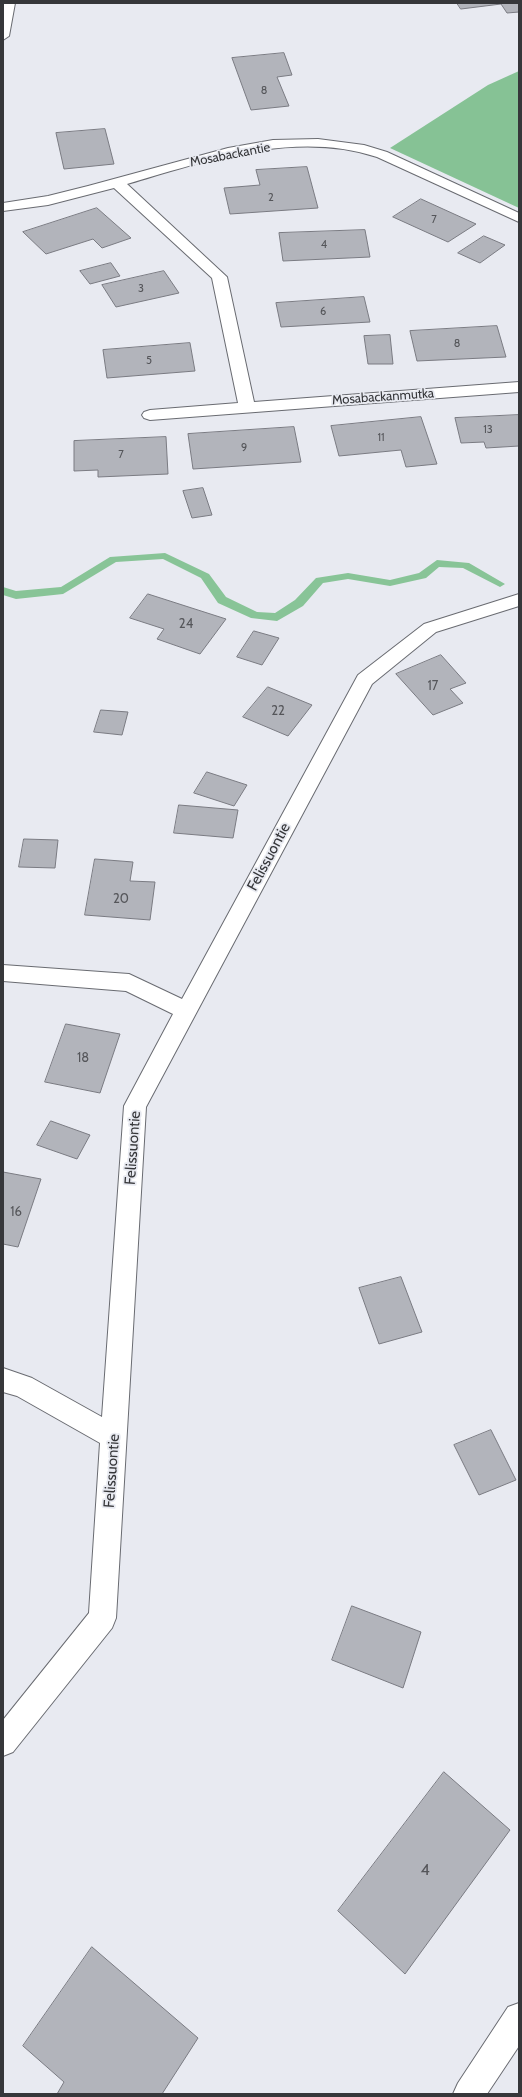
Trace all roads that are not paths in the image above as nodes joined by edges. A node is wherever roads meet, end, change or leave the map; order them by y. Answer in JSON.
{"nodes":[{"id":1,"x":9,"y":3,"type":"edge"},
{"id":2,"x":3,"y":36,"type":"edge"},
{"id":3,"x":117,"y":183,"type":"junction"},
{"id":4,"x":3,"y":207,"type":"edge"},
{"id":5,"x":519,"y":218,"type":"edge"},
{"id":6,"x":519,"y":387,"type":"edge"},
{"id":7,"x":247,"y":408,"type":"junction"},
{"id":8,"x":150,"y":415,"type":"dead end"},
{"id":9,"x":519,"y":600,"type":"edge"},
{"id":10,"x":3,"y":974,"type":"edge"},
{"id":11,"x":187,"y":1010,"type":"junction"},
{"id":12,"x":3,"y":1380,"type":"edge"},
{"id":13,"x":114,"y":1437,"type":"junction"},
{"id":14,"x":3,"y":1742,"type":"edge"},
{"id":15,"x":519,"y":2018,"type":"edge"},
{"id":16,"x":469,"y":2094,"type":"edge"}],
"edges":[{"from":1,"to":2,"type":"street"},
{"from":3,"to":4,"type":"street","name":"Mosabackantie"},
{"from":3,"to":5,"type":"street","name":"Mosabackantie"},
{"from":3,"to":7,"type":"street"},
{"from":6,"to":7,"type":"street","name":"Mosabackanmutka"},
{"from":7,"to":8,"type":"street","name":"Mosabackanmutka"},
{"from":9,"to":11,"type":"street","name":"Felissuontie"},
{"from":10,"to":11,"type":"street"},
{"from":11,"to":13,"type":"street","name":"Felissuontie"},
{"from":12,"to":13,"type":"street"},
{"from":13,"to":14,"type":"street","name":"Felissuontie"},
{"from":15,"to":16,"type":"street"}]}
